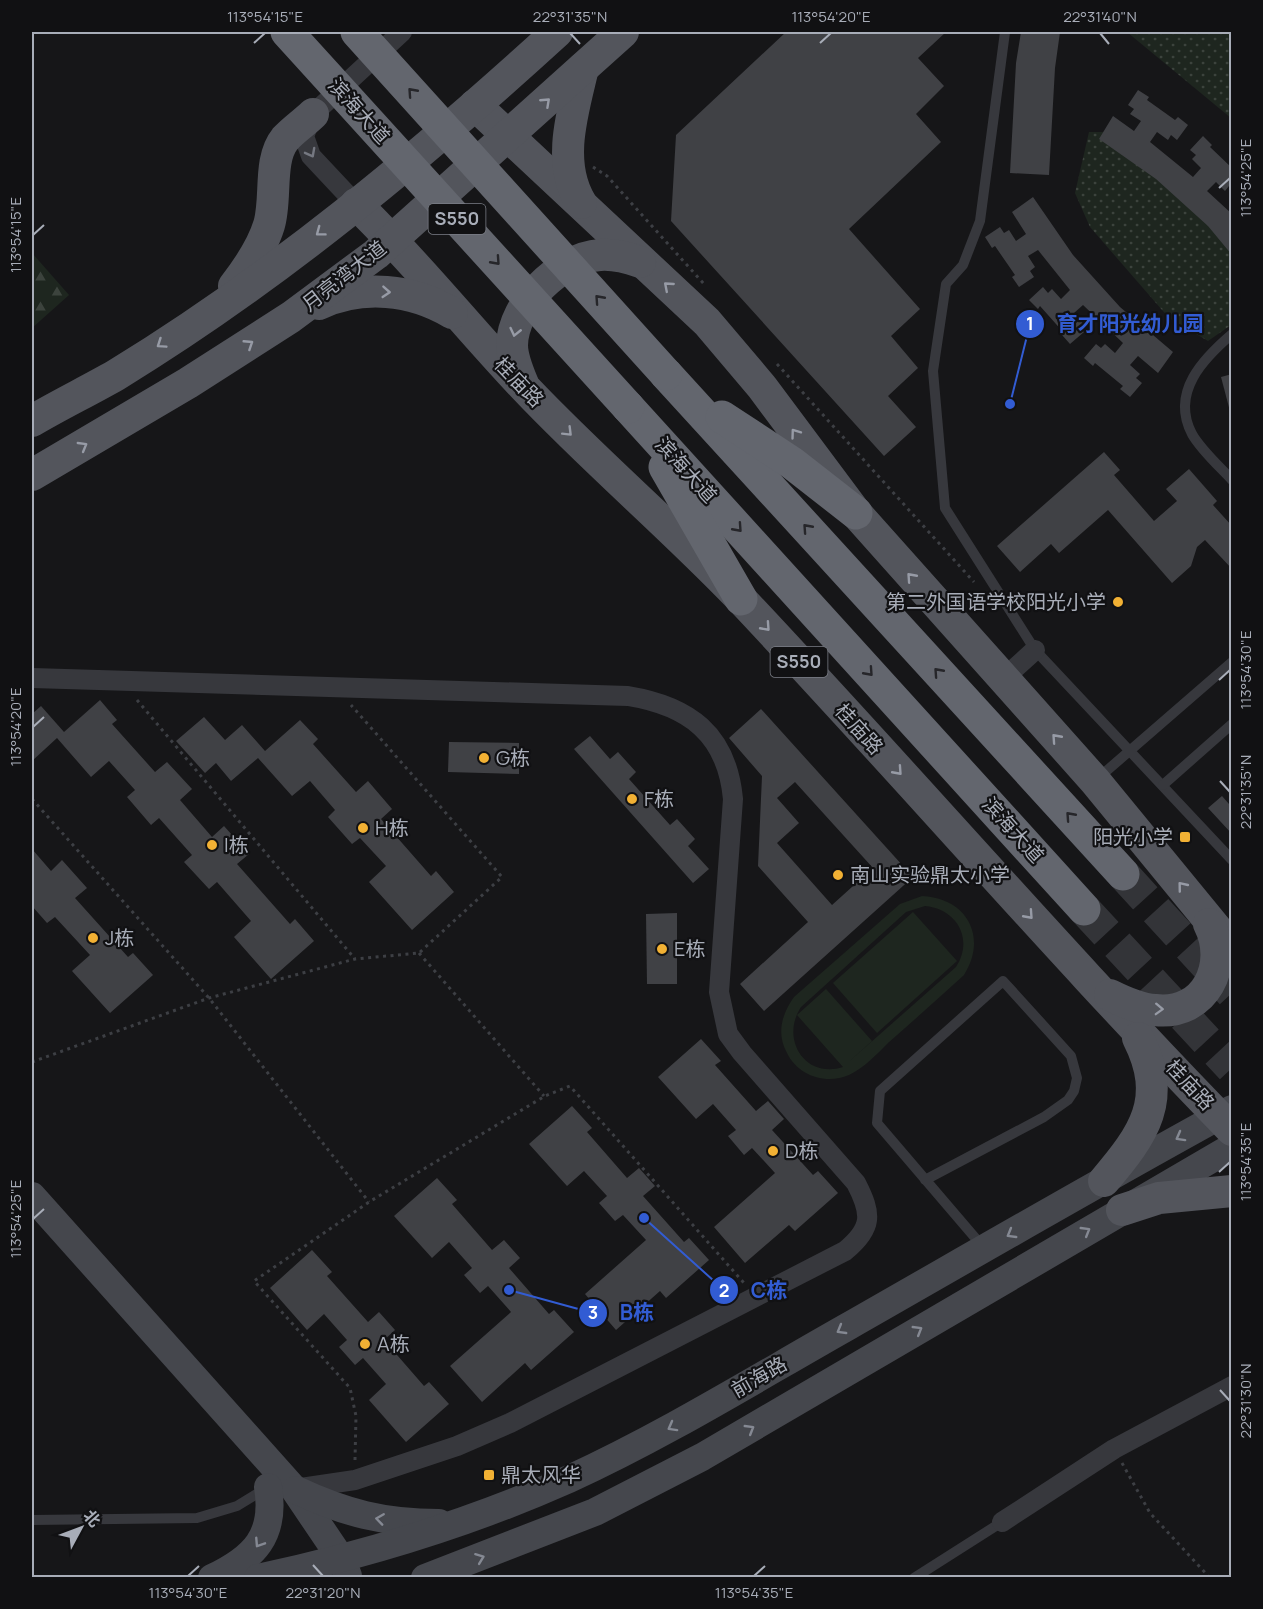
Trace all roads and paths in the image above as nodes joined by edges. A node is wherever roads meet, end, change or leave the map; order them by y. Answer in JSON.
{"nodes":[{"id":1,"x":287,"y":32,"type":"edge"},
{"id":2,"x":357,"y":32,"type":"edge"},
{"id":3,"x":402,"y":32,"type":"edge"},
{"id":4,"x":557,"y":32,"type":"edge"},
{"id":5,"x":623,"y":32,"type":"edge"},
{"id":6,"x":1005,"y":32,"type":"edge"},
{"id":7,"x":583,"y":68,"type":"junction"},
{"id":8,"x":475,"y":105,"type":"junction"},
{"id":9,"x":314,"y":114,"type":"junction"},
{"id":10,"x":509,"y":135,"type":"junction"},
{"id":11,"x":568,"y":151,"type":"junction"},
{"id":12,"x":356,"y":204,"type":"junction"},
{"id":13,"x":586,"y":212,"type":"junction"},
{"id":14,"x":392,"y":239,"type":"junction"},
{"id":15,"x":641,"y":262,"type":"junction"},
{"id":16,"x":710,"y":290,"type":"dead end"},
{"id":17,"x":219,"y":305,"type":"junction"},
{"id":18,"x":291,"y":317,"type":"junction"},
{"id":19,"x":471,"y":329,"type":"junction"},
{"id":20,"x":1232,"y":334,"type":"edge"},
{"id":21,"x":773,"y":360,"type":"dead end"},
{"id":22,"x":666,"y":374,"type":"junction"},
{"id":23,"x":525,"y":388,"type":"junction"},
{"id":24,"x":628,"y":407,"type":"junction"},
{"id":25,"x":32,"y":421,"type":"edge"},
{"id":26,"x":32,"y":475,"type":"edge"},
{"id":27,"x":1232,"y":480,"type":"edge"},
{"id":28,"x":856,"y":513,"type":"junction"},
{"id":29,"x":980,"y":588,"type":"dead end"},
{"id":30,"x":741,"y":599,"type":"junction"},
{"id":31,"x":1035,"y":650,"type":"junction"},
{"id":32,"x":1232,"y":662,"type":"edge"},
{"id":33,"x":32,"y":678,"type":"edge"},
{"id":34,"x":1003,"y":679,"type":"junction"},
{"id":35,"x":121,"y":681,"type":"junction"},
{"id":36,"x":334,"y":686,"type":"junction"},
{"id":37,"x":1232,"y":724,"type":"edge"},
{"id":38,"x":1130,"y":749,"type":"junction"},
{"id":39,"x":1095,"y":781,"type":"junction"},
{"id":40,"x":1163,"y":784,"type":"junction"},
{"id":41,"x":32,"y":799,"type":"edge"},
{"id":42,"x":1232,"y":860,"type":"edge"},
{"id":43,"x":1123,"y":874,"type":"tunnel mouth"},
{"id":44,"x":1084,"y":909,"type":"tunnel mouth"},
{"id":45,"x":1203,"y":912,"type":"junction"},
{"id":46,"x":1232,"y":948,"type":"edge"},
{"id":47,"x":419,"y":952,"type":"junction"},
{"id":48,"x":355,"y":959,"type":"junction"},
{"id":49,"x":209,"y":998,"type":"junction"},
{"id":50,"x":1113,"y":1002,"type":"junction"},
{"id":51,"x":32,"y":1062,"type":"edge"},
{"id":52,"x":545,"y":1096,"type":"junction"},
{"id":53,"x":1227,"y":1118,"type":"edge"},
{"id":54,"x":1232,"y":1147,"type":"edge"},
{"id":55,"x":925,"y":1180,"type":"junction"},
{"id":56,"x":1104,"y":1181,"type":"junction"},
{"id":57,"x":1232,"y":1191,"type":"edge"},
{"id":58,"x":32,"y":1196,"type":"edge"},
{"id":59,"x":369,"y":1202,"type":"junction"},
{"id":60,"x":1122,"y":1209,"type":"junction"},
{"id":61,"x":32,"y":1223,"type":"edge"},
{"id":62,"x":984,"y":1249,"type":"junction"},
{"id":63,"x":756,"y":1296,"type":"junction"},
{"id":64,"x":1232,"y":1386,"type":"edge"},
{"id":65,"x":1114,"y":1449,"type":"junction"},
{"id":66,"x":355,"y":1480,"type":"junction"},
{"id":67,"x":281,"y":1488,"type":"junction"},
{"id":68,"x":32,"y":1520,"type":"edge"},
{"id":69,"x":1002,"y":1522,"type":"joint"},
{"id":70,"x":459,"y":1523,"type":"junction"},
{"id":71,"x":337,"y":1570,"type":"edge"},
{"id":72,"x":212,"y":1578,"type":"edge"},
{"id":73,"x":258,"y":1578,"type":"edge"},
{"id":74,"x":425,"y":1578,"type":"edge"},
{"id":75,"x":914,"y":1578,"type":"edge"},
{"id":76,"x":1210,"y":1578,"type":"edge"}],
"edges":[{"from":1,"to":24,"type":"highway","name":"滨海大道","number":"S550","one_way":true,"bridge":true},
{"from":22,"to":2,"type":"highway","number":"S550","one_way":true,"bridge":true},
{"from":3,"to":9,"type":"street"},
{"from":4,"to":8,"type":"main road"},
{"from":5,"to":7,"type":"main road","name":"月亮湾大道"},
{"from":6,"to":31,"type":"lane"},
{"from":10,"to":7,"type":"main road","name":"月亮湾大道","one_way":true},
{"from":7,"to":11,"type":"main road"},
{"from":8,"to":10,"type":"main road"},
{"from":8,"to":12,"type":"main road"},
{"from":9,"to":12,"type":"street","one_way":true},
{"from":9,"to":17,"type":"main road"},
{"from":10,"to":13,"type":"main road"},
{"from":10,"to":14,"type":"main road","name":"月亮湾大道"},
{"from":11,"to":13,"type":"main road"},
{"from":11,"to":16,"type":"path"},
{"from":12,"to":14,"type":"main road","name":"桂庙路","number":"S550"},
{"from":12,"to":17,"type":"main road","one_way":true},
{"from":13,"to":15,"type":"main road"},
{"from":14,"to":18,"type":"main road","name":"月亮湾大道"},
{"from":14,"to":19,"type":"main road","name":"桂庙路","number":"S550"},
{"from":15,"to":23,"type":"main road","one_way":true},
{"from":28,"to":15,"type":"main road","one_way":true},
{"from":17,"to":25,"type":"main road","one_way":true},
{"from":18,"to":19,"type":"main road","one_way":true},
{"from":26,"to":18,"type":"main road","name":"月亮湾大道","one_way":true},
{"from":19,"to":23,"type":"main road","name":"桂庙路","number":"S550"},
{"from":20,"to":27,"type":"lane"},
{"from":21,"to":29,"type":"path"},
{"from":22,"to":28,"type":"highway"},
{"from":43,"to":22,"type":"highway","number":"S550","one_way":true},
{"from":23,"to":30,"type":"main road","name":"桂庙路","number":"S550","one_way":true},
{"from":24,"to":30,"type":"highway"},
{"from":24,"to":44,"type":"highway","name":"滨海大道","number":"S550","one_way":true},
{"from":34,"to":28,"type":"main road","one_way":true},
{"from":30,"to":50,"type":"main road","name":"桂庙路","number":"S550","one_way":true},
{"from":31,"to":34,"type":"street"},
{"from":31,"to":38,"type":"lane"},
{"from":32,"to":38,"type":"lane"},
{"from":33,"to":35,"type":"street"},
{"from":39,"to":34,"type":"main road","one_way":true},
{"from":35,"to":36,"type":"street"},
{"from":35,"to":48,"type":"path"},
{"from":36,"to":47,"type":"path"},
{"from":36,"to":63,"type":"street"},
{"from":37,"to":40,"type":"lane"},
{"from":38,"to":39,"type":"lane"},
{"from":38,"to":40,"type":"lane"},
{"from":45,"to":39,"type":"main road","one_way":true},
{"from":40,"to":42,"type":"lane"},
{"from":41,"to":49,"type":"path"},
{"from":45,"to":46,"type":"main road"},
{"from":50,"to":45,"type":"main road","one_way":true},
{"from":47,"to":48,"type":"path"},
{"from":47,"to":52,"type":"path"},
{"from":48,"to":49,"type":"path"},
{"from":49,"to":51,"type":"path"},
{"from":49,"to":59,"type":"path"},
{"from":50,"to":53,"type":"main road","name":"桂庙路","number":"S550"},
{"from":50,"to":56,"type":"main road"},
{"from":52,"to":59,"type":"path"},
{"from":52,"to":63,"type":"path"},
{"from":53,"to":56,"type":"main road","name":"前海路","one_way":true},
{"from":54,"to":60,"type":"main road","name":"前海路"},
{"from":55,"to":55,"type":"lane"},
{"from":55,"to":62,"type":"lane"},
{"from":56,"to":62,"type":"main road","name":"前海路","one_way":true},
{"from":57,"to":60,"type":"main road"},
{"from":58,"to":67,"type":"main road"},
{"from":59,"to":66,"type":"path"},
{"from":74,"to":60,"type":"main road","name":"前海路","one_way":true},
{"from":61,"to":67,"type":"main road"},
{"from":62,"to":70,"type":"main road","name":"前海路","one_way":true},
{"from":63,"to":66,"type":"street"},
{"from":64,"to":65,"type":"street"},
{"from":65,"to":69,"type":"street"},
{"from":65,"to":76,"type":"path"},
{"from":66,"to":67,"type":"street"},
{"from":67,"to":68,"type":"lane"},
{"from":70,"to":67,"type":"main road","one_way":true},
{"from":67,"to":71,"type":"main road"},
{"from":67,"to":72,"type":"main road","one_way":true},
{"from":69,"to":75,"type":"lane"},
{"from":70,"to":71,"type":"main road","name":"前海路"},
{"from":71,"to":73,"type":"main road","name":"前海路"}]}
